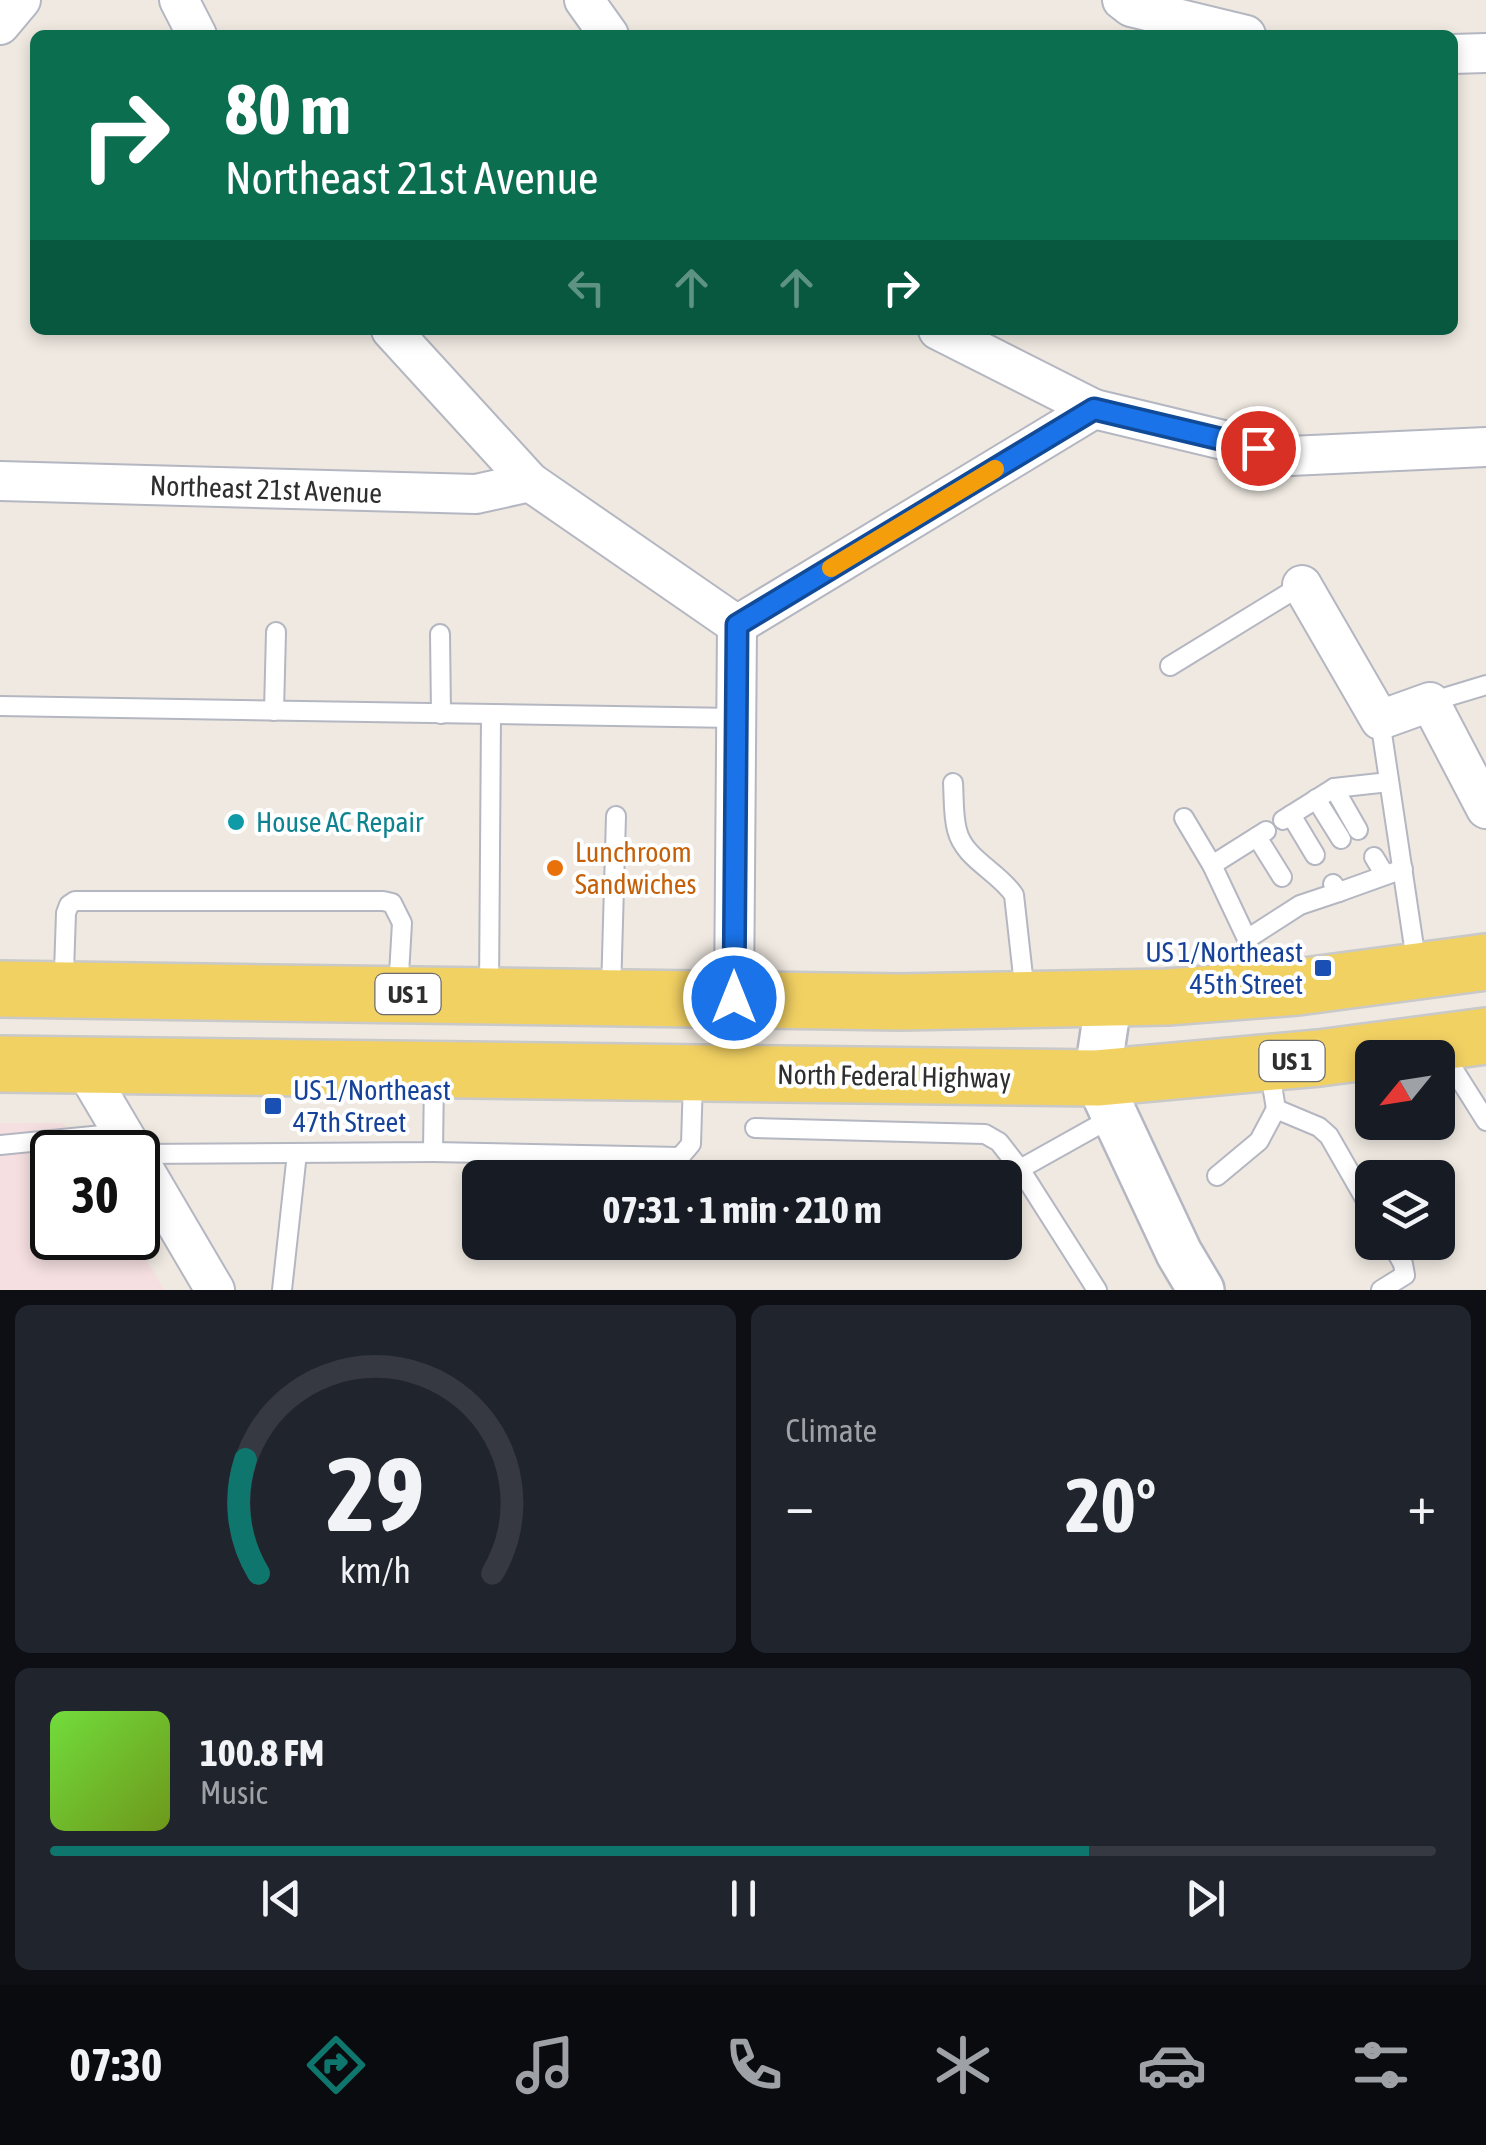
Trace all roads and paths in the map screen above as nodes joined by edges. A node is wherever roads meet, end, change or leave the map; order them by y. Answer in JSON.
{"nodes":[{"id":1,"x":21,"y":0,"type":"edge"},
{"id":2,"x":180,"y":0,"type":"edge"},
{"id":3,"x":584,"y":0,"type":"edge"},
{"id":4,"x":1127,"y":4,"type":"edge"},
{"id":5,"x":0,"y":25,"type":"edge"},
{"id":6,"x":195,"y":30,"type":"edge"},
{"id":7,"x":605,"y":30,"type":"edge"},
{"id":8,"x":1227,"y":30,"type":"edge"},
{"id":9,"x":1486,"y":53,"type":"edge"},
{"id":10,"x":1458,"y":54,"type":"edge"},
{"id":11,"x":396,"y":335,"type":"edge"},
{"id":12,"x":948,"y":335,"type":"edge"},
{"id":13,"x":1094,"y":409,"type":"junction"},
{"id":14,"x":1486,"y":447,"type":"edge"},
{"id":15,"x":0,"y":481,"type":"edge"},
{"id":16,"x":530,"y":482,"type":"junction"},
{"id":17,"x":1302,"y":584,"type":"joint"},
{"id":18,"x":737,"y":625,"type":"junction"},
{"id":19,"x":276,"y":632,"type":"dead end"},
{"id":20,"x":440,"y":634,"type":"dead end"},
{"id":21,"x":1170,"y":666,"type":"dead end"},
{"id":22,"x":1486,"y":685,"type":"edge"},
{"id":23,"x":1430,"y":702,"type":"junction"},
{"id":24,"x":0,"y":706,"type":"edge"},
{"id":25,"x":274,"y":711,"type":"junction"},
{"id":26,"x":441,"y":714,"type":"junction"},
{"id":27,"x":491,"y":715,"type":"junction"},
{"id":28,"x":735,"y":718,"type":"junction"},
{"id":29,"x":1380,"y":720,"type":"junction"},
{"id":30,"x":953,"y":782,"type":"dead end"},
{"id":31,"x":1389,"y":782,"type":"junction"},
{"id":32,"x":1334,"y":788,"type":"junction"},
{"id":33,"x":1316,"y":800,"type":"junction"},
{"id":34,"x":1486,"y":809,"type":"edge"},
{"id":35,"x":616,"y":816,"type":"dead end"},
{"id":36,"x":1184,"y":818,"type":"dead end"},
{"id":37,"x":1315,"y":855,"type":"dead end"},
{"id":38,"x":1212,"y":865,"type":"junction"},
{"id":39,"x":1377,"y":870,"type":"junction"},
{"id":40,"x":1282,"y":877,"type":"dead end"},
{"id":41,"x":1486,"y":962,"type":"edge"},
{"id":42,"x":1250,"y":965,"type":"junction"},
{"id":43,"x":1418,"y":972,"type":"junction"},
{"id":44,"x":0,"y":989,"type":"edge"},
{"id":45,"x":75,"y":991,"type":"junction"},
{"id":46,"x":398,"y":994,"type":"junction"},
{"id":47,"x":488,"y":995,"type":"junction"},
{"id":48,"x":611,"y":997,"type":"junction"},
{"id":49,"x":734,"y":998,"type":"junction"},
{"id":50,"x":1109,"y":998,"type":"junction"},
{"id":51,"x":1026,"y":1000,"type":"junction"},
{"id":52,"x":1462,"y":1040,"type":"edge"},
{"id":53,"x":0,"y":1064,"type":"edge"},
{"id":54,"x":82,"y":1064,"type":"junction"},
{"id":55,"x":434,"y":1070,"type":"junction"},
{"id":56,"x":639,"y":1073,"type":"junction"},
{"id":57,"x":693,"y":1074,"type":"junction"},
{"id":58,"x":1272,"y":1086,"type":"junction"},
{"id":59,"x":1105,"y":1097,"type":"junction"},
{"id":60,"x":1486,"y":1121,"type":"edge"},
{"id":61,"x":755,"y":1128,"type":"dead end"},
{"id":62,"x":121,"y":1130,"type":"edge"},
{"id":63,"x":0,"y":1146,"type":"edge"},
{"id":64,"x":30,"y":1147,"type":"edge"},
{"id":65,"x":160,"y":1150,"type":"edge"},
{"id":66,"x":432,"y":1152,"type":"junction"},
{"id":67,"x":297,"y":1153,"type":"junction"},
{"id":68,"x":1013,"y":1160,"type":"edge"},
{"id":69,"x":1022,"y":1167,"type":"edge"},
{"id":70,"x":1022,"y":1172,"type":"edge"},
{"id":71,"x":1217,"y":1176,"type":"dead end"},
{"id":72,"x":1355,"y":1181,"type":"edge"},
{"id":73,"x":160,"y":1197,"type":"edge"},
{"id":74,"x":1402,"y":1260,"type":"edge"},
{"id":75,"x":214,"y":1290,"type":"edge"},
{"id":76,"x":282,"y":1290,"type":"edge"},
{"id":77,"x":1097,"y":1290,"type":"edge"},
{"id":78,"x":1201,"y":1290,"type":"edge"},
{"id":79,"x":1381,"y":1290,"type":"edge"}],
"edges":[{"from":1,"to":5,"type":"street"},
{"from":2,"to":6,"type":"street"},
{"from":3,"to":7,"type":"street"},
{"from":4,"to":8,"type":"street"},
{"from":9,"to":10,"type":"street"},
{"from":11,"to":16,"type":"street"},
{"from":12,"to":13,"type":"street"},
{"from":13,"to":14,"type":"street"},
{"from":13,"to":18,"type":"street"},
{"from":15,"to":16,"type":"street","name":"Northeast 21st Avenue"},
{"from":16,"to":18,"type":"street"},
{"from":17,"to":21,"type":"lane"},
{"from":17,"to":29,"type":"street"},
{"from":18,"to":28,"type":"street"},
{"from":19,"to":25,"type":"lane"},
{"from":20,"to":26,"type":"lane"},
{"from":22,"to":23,"type":"lane"},
{"from":23,"to":29,"type":"street"},
{"from":23,"to":34,"type":"street"},
{"from":24,"to":25,"type":"lane"},
{"from":25,"to":26,"type":"lane"},
{"from":26,"to":27,"type":"lane"},
{"from":27,"to":28,"type":"lane"},
{"from":27,"to":47,"type":"lane"},
{"from":28,"to":49,"type":"street"},
{"from":29,"to":31,"type":"lane"},
{"from":30,"to":51,"type":"lane"},
{"from":31,"to":32,"type":"lane"},
{"from":31,"to":39,"type":"lane"},
{"from":32,"to":33,"type":"lane"},
{"from":32,"to":33,"type":"lane"},
{"from":33,"to":37,"type":"lane"},
{"from":35,"to":48,"type":"lane"},
{"from":36,"to":38,"type":"lane"},
{"from":38,"to":40,"type":"lane"},
{"from":38,"to":42,"type":"lane"},
{"from":39,"to":42,"type":"lane"},
{"from":39,"to":43,"type":"lane"},
{"from":41,"to":43,"type":"main road","number":"US 1"},
{"from":42,"to":43,"type":"main road","number":"US 1"},
{"from":42,"to":50,"type":"main road","number":"US 1"},
{"from":44,"to":45,"type":"main road","number":"US 1"},
{"from":45,"to":46,"type":"main road","number":"US 1"},
{"from":45,"to":46,"type":"lane"},
{"from":46,"to":47,"type":"main road","number":"US 1"},
{"from":47,"to":48,"type":"main road","number":"US 1"},
{"from":48,"to":49,"type":"main road","number":"US 1"},
{"from":49,"to":51,"type":"main road","number":"US 1"},
{"from":49,"to":56,"type":"main road"},
{"from":50,"to":51,"type":"main road","number":"US 1"},
{"from":50,"to":59,"type":"street"},
{"from":52,"to":58,"type":"main road","name":"North Federal Highway","number":"US 1"},
{"from":52,"to":60,"type":"lane"},
{"from":53,"to":54,"type":"main road","name":"North Federal Highway","number":"US 1"},
{"from":54,"to":55,"type":"main road","name":"North Federal Highway","number":"US 1"},
{"from":54,"to":62,"type":"street"},
{"from":55,"to":56,"type":"main road","name":"North Federal Highway","number":"US 1"},
{"from":55,"to":66,"type":"lane"},
{"from":56,"to":57,"type":"main road","name":"North Federal Highway","number":"US 1"},
{"from":57,"to":59,"type":"main road","name":"North Federal Highway","number":"US 1"},
{"from":57,"to":66,"type":"lane"},
{"from":58,"to":59,"type":"main road","name":"North Federal Highway","number":"US 1"},
{"from":58,"to":71,"type":"lane"},
{"from":58,"to":72,"type":"lane"},
{"from":59,"to":69,"type":"lane"},
{"from":59,"to":78,"type":"street"},
{"from":61,"to":68,"type":"lane"},
{"from":63,"to":64,"type":"lane"},
{"from":65,"to":67,"type":"lane"},
{"from":66,"to":67,"type":"lane"},
{"from":67,"to":76,"type":"lane"},
{"from":70,"to":77,"type":"lane"},
{"from":73,"to":75,"type":"street"},
{"from":74,"to":79,"type":"lane"}]}
